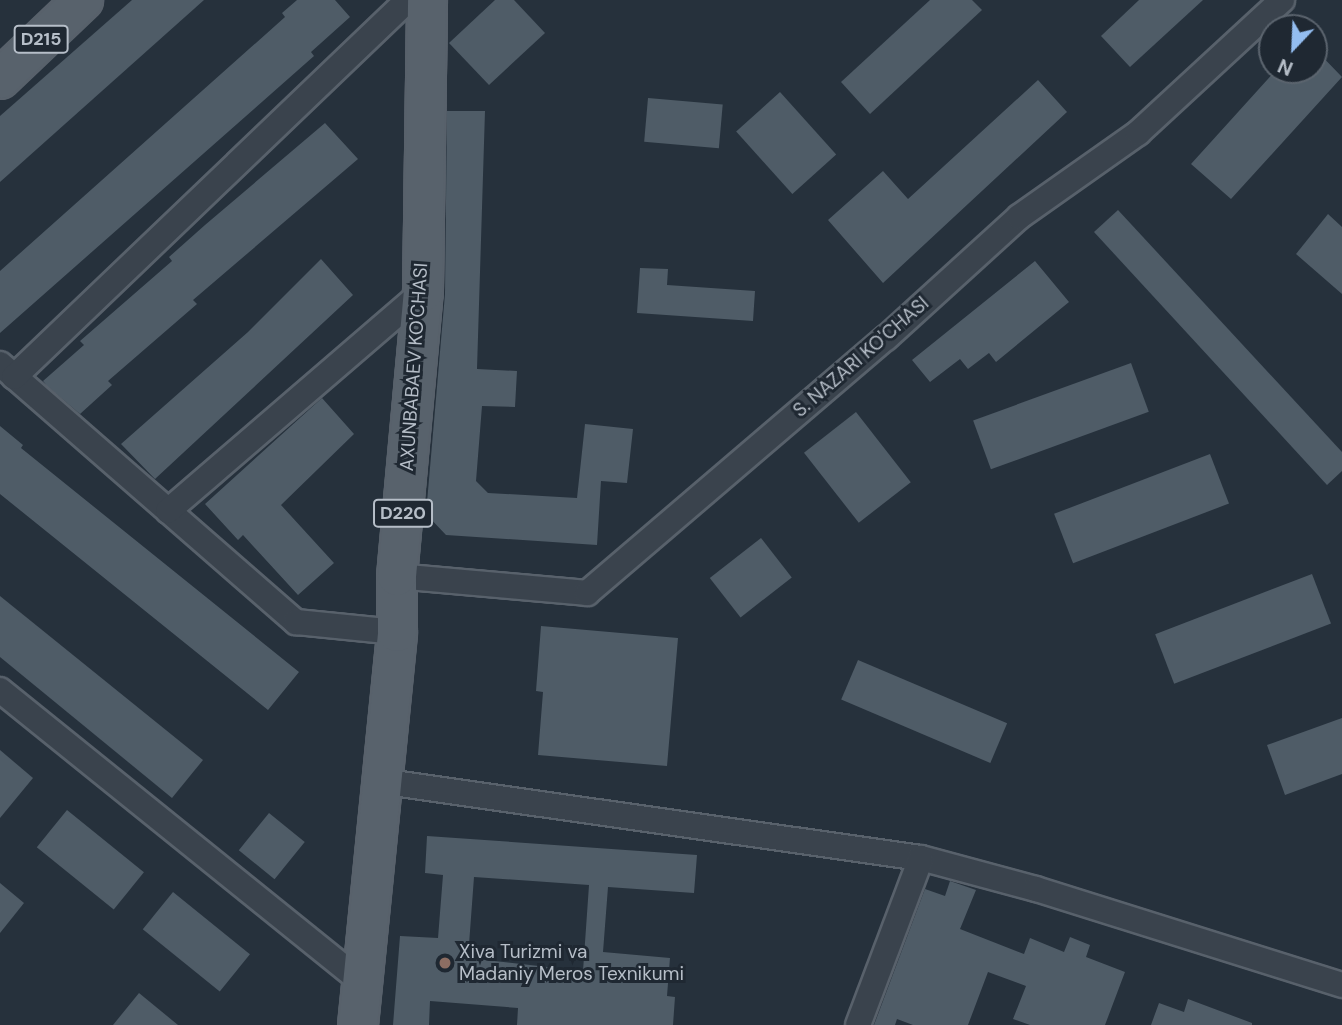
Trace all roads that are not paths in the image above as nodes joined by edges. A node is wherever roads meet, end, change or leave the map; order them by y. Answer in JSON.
{"nodes":[{"id":1,"x":83,"y":0,"type":"edge"},
{"id":2,"x":408,"y":0,"type":"edge"},
{"id":3,"x":428,"y":0,"type":"edge"},
{"id":4,"x":1282,"y":0,"type":"edge"},
{"id":5,"x":0,"y":79,"type":"edge"},
{"id":6,"x":423,"y":292,"type":"junction"},
{"id":7,"x":7,"y":371,"type":"edge"},
{"id":8,"x":169,"y":510,"type":"junction"},
{"id":9,"x":397,"y":576,"type":"junction"},
{"id":10,"x":397,"y":632,"type":"junction"},
{"id":11,"x":0,"y":690,"type":"edge"},
{"id":12,"x":379,"y":781,"type":"junction"},
{"id":13,"x":921,"y":858,"type":"junction"},
{"id":14,"x":360,"y":981,"type":"junction"},
{"id":15,"x":1342,"y":985,"type":"edge"},
{"id":16,"x":358,"y":1025,"type":"edge"},
{"id":17,"x":858,"y":1025,"type":"edge"}],
"edges":[{"from":1,"to":5,"type":"main road","number":"D215"},
{"from":2,"to":7,"type":"street"},
{"from":3,"to":6,"type":"main road","name":"AXUNBABAEV KO'CHASI","number":"D220"},
{"from":4,"to":9,"type":"street","name":"S. NAZARI KO'CHASI"},
{"from":6,"to":8,"type":"street"},
{"from":6,"to":9,"type":"main road","name":"AXUNBABAEV KO'CHASI","number":"D220"},
{"from":7,"to":8,"type":"street"},
{"from":8,"to":10,"type":"street"},
{"from":9,"to":10,"type":"main road","name":"AXUNBABAEV KO'CHASI","number":"D220"},
{"from":10,"to":12,"type":"main road","name":"AXUNBABAEV KO'CHASI","number":"D220"},
{"from":11,"to":14,"type":"street"},
{"from":12,"to":13,"type":"street"},
{"from":12,"to":14,"type":"main road","name":"AXUNBABAEV KO'CHASI","number":"D220"},
{"from":13,"to":15,"type":"street"},
{"from":13,"to":17,"type":"street"},
{"from":14,"to":16,"type":"main road","name":"AXUNBABAEV KO'CHASI","number":"D220"}]}
